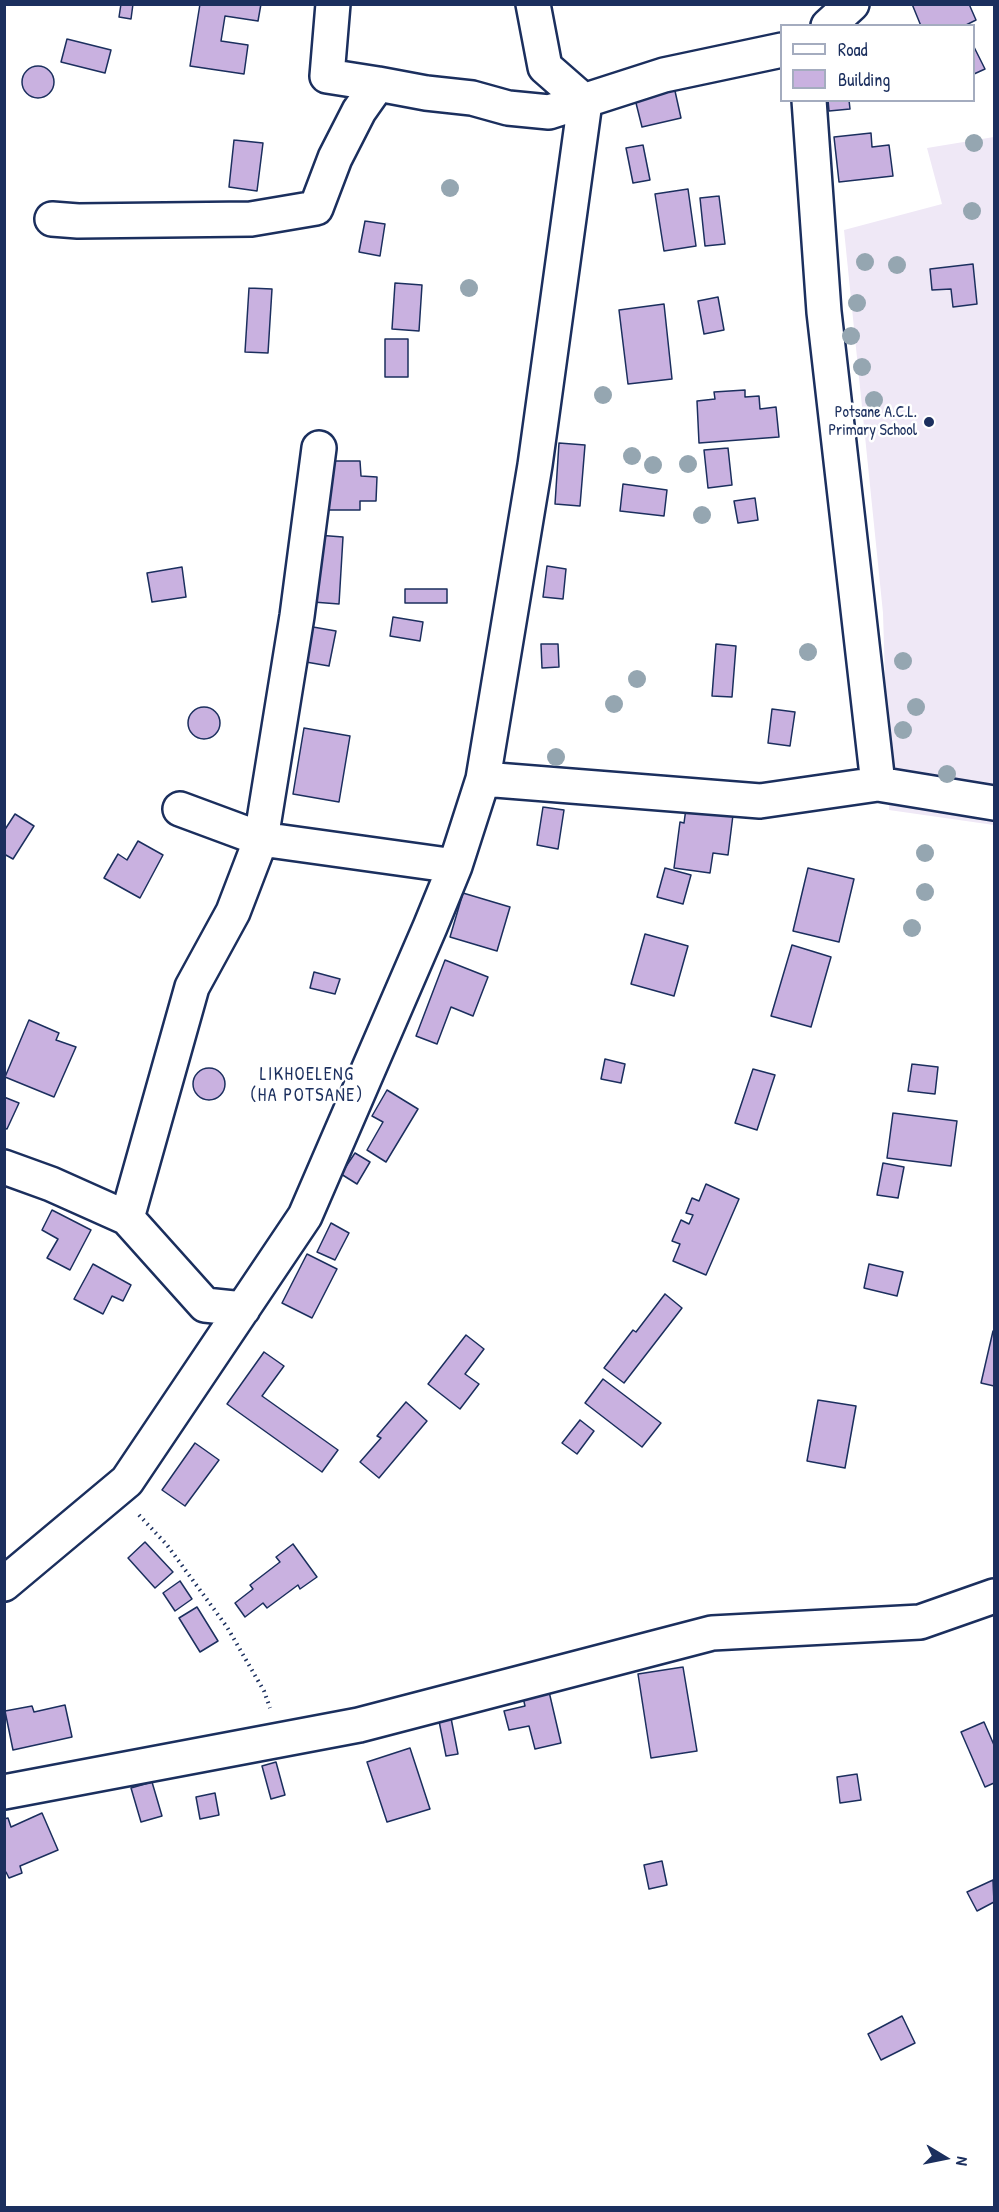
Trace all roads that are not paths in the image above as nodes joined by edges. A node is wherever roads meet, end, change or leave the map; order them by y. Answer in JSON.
{"nodes":[{"id":1,"x":333,"y":4,"type":"edge"},
{"id":2,"x":533,"y":4,"type":"edge"},
{"id":3,"x":852,"y":4,"type":"edge"},
{"id":4,"x":830,"y":24,"type":"edge"},
{"id":5,"x":780,"y":50,"type":"edge"},
{"id":6,"x":378,"y":84,"type":"junction"},
{"id":7,"x":585,"y":102,"type":"junction"},
{"id":8,"x":809,"y":102,"type":"edge"},
{"id":9,"x":52,"y":219,"type":"dead end"},
{"id":10,"x":319,"y":448,"type":"dead end"},
{"id":11,"x":483,"y":779,"type":"junction"},
{"id":12,"x":878,"y":784,"type":"junction"},
{"id":13,"x":994,"y":803,"type":"edge"},
{"id":14,"x":180,"y":809,"type":"dead end"},
{"id":15,"x":261,"y":839,"type":"junction"},
{"id":16,"x":455,"y":866,"type":"junction"},
{"id":17,"x":4,"y":1167,"type":"edge"},
{"id":18,"x":127,"y":1218,"type":"junction"},
{"id":19,"x":243,"y":1309,"type":"junction"},
{"id":20,"x":4,"y":1584,"type":"edge"},
{"id":21,"x":994,"y":1596,"type":"edge"},
{"id":22,"x":4,"y":1792,"type":"edge"}],
"edges":[{"from":1,"to":6,"type":"street"},
{"from":2,"to":7,"type":"street"},
{"from":3,"to":4,"type":"street"},
{"from":5,"to":7,"type":"street"},
{"from":6,"to":7,"type":"street"},
{"from":6,"to":9,"type":"street"},
{"from":7,"to":11,"type":"street"},
{"from":8,"to":12,"type":"street"},
{"from":10,"to":15,"type":"street"},
{"from":11,"to":12,"type":"street"},
{"from":11,"to":16,"type":"street"},
{"from":12,"to":13,"type":"street"},
{"from":14,"to":15,"type":"street"},
{"from":15,"to":16,"type":"street"},
{"from":15,"to":18,"type":"street"},
{"from":16,"to":19,"type":"street"},
{"from":17,"to":18,"type":"street"},
{"from":18,"to":19,"type":"street"},
{"from":19,"to":20,"type":"street"},
{"from":21,"to":22,"type":"street"}]}
